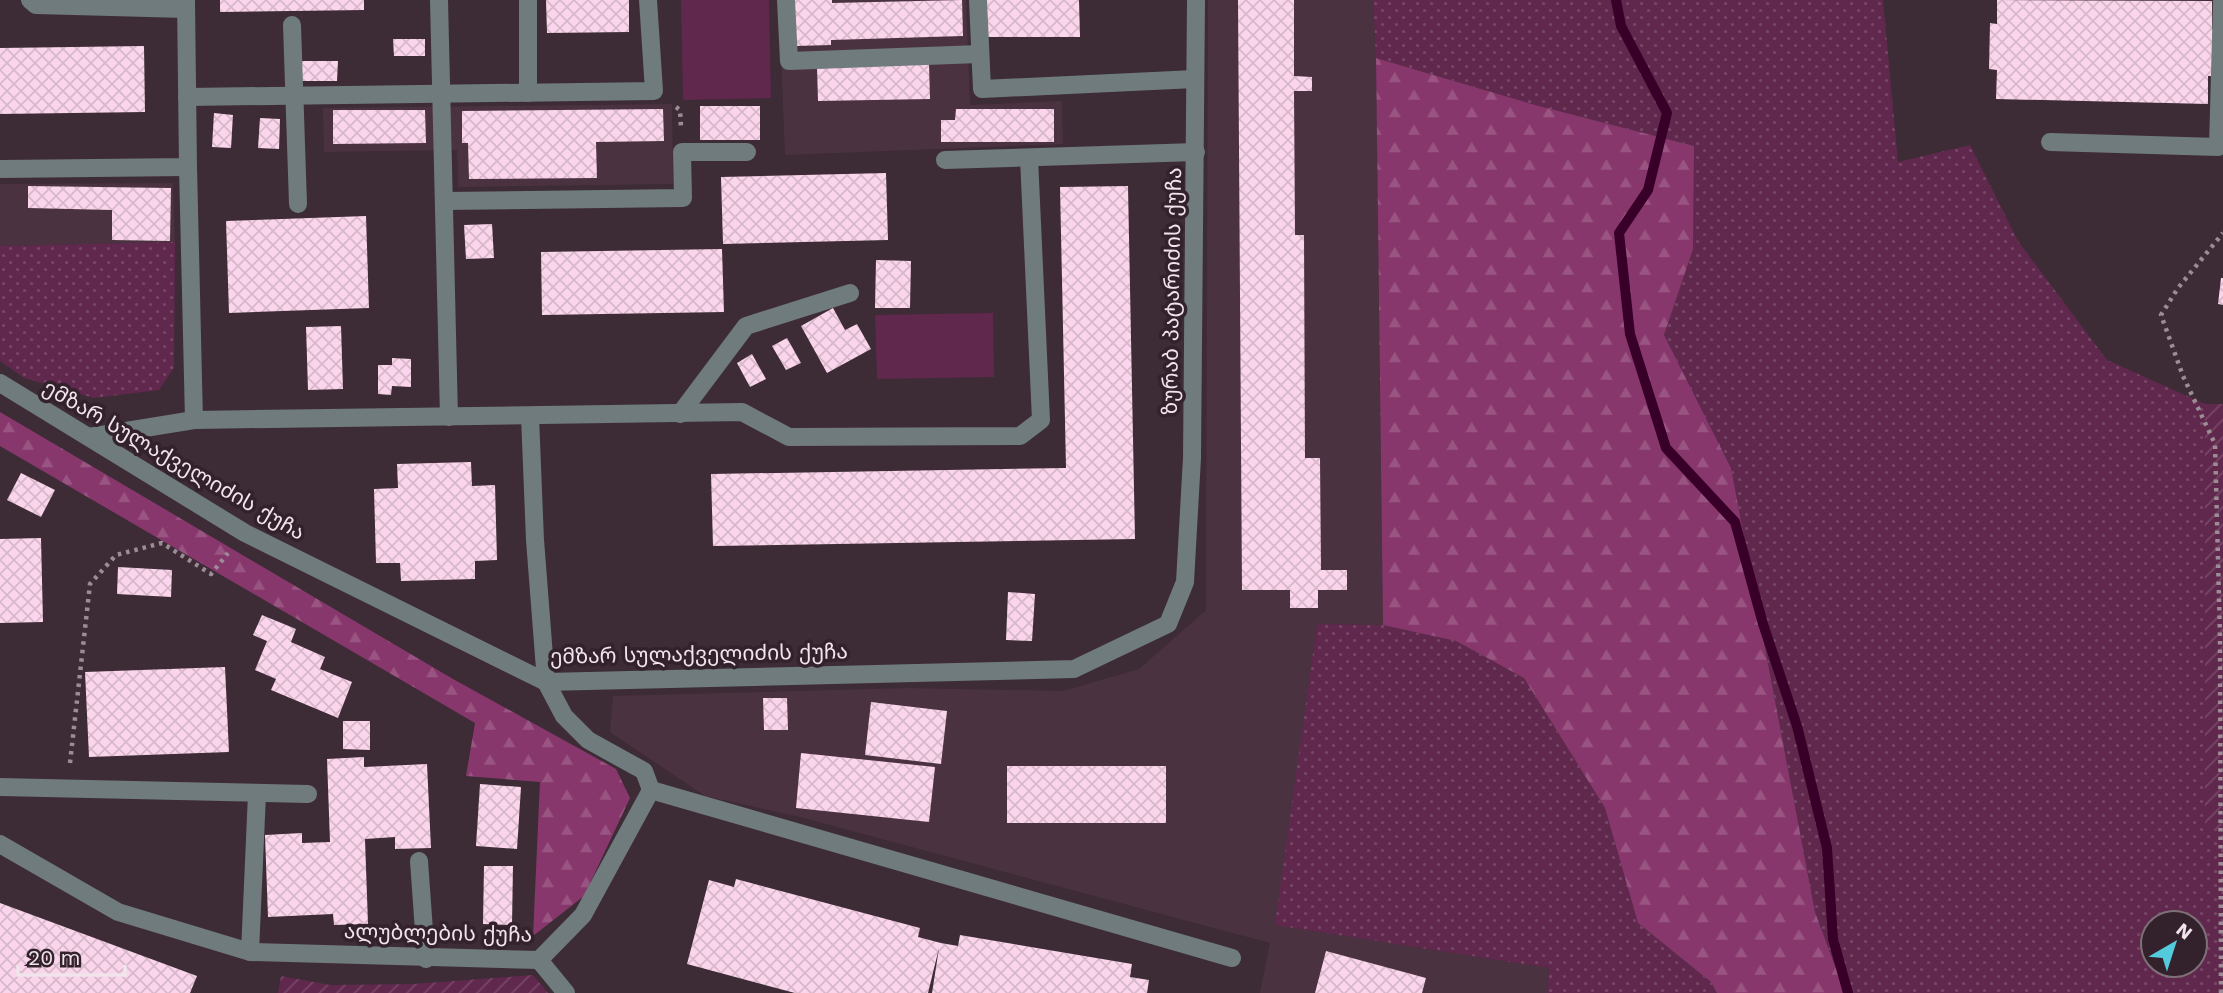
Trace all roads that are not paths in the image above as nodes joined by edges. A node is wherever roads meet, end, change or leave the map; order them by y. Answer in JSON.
{"nodes":[{"id":1,"x":30,"y":0,"type":"edge"},
{"id":2,"x":439,"y":0,"type":"edge"},
{"id":3,"x":528,"y":0,"type":"edge"},
{"id":4,"x":648,"y":0,"type":"edge"},
{"id":5,"x":786,"y":0,"type":"edge"},
{"id":6,"x":978,"y":0,"type":"edge"},
{"id":7,"x":1196,"y":0,"type":"edge"},
{"id":8,"x":2222,"y":0,"type":"edge"},
{"id":9,"x":186,"y":5,"type":"edge"},
{"id":10,"x":292,"y":25,"type":"dead end"},
{"id":11,"x":980,"y":54,"type":"junction"},
{"id":12,"x":1195,"y":79,"type":"junction"},
{"id":13,"x":528,"y":93,"type":"junction"},
{"id":14,"x":442,"y":94,"type":"junction"},
{"id":15,"x":294,"y":96,"type":"junction"},
{"id":16,"x":187,"y":97,"type":"junction"},
{"id":17,"x":2050,"y":142,"type":"dead end"},
{"id":18,"x":747,"y":152,"type":"dead end"},
{"id":19,"x":1196,"y":152,"type":"junction"},
{"id":20,"x":1029,"y":158,"type":"junction"},
{"id":21,"x":945,"y":160,"type":"dead end"},
{"id":22,"x":188,"y":167,"type":"junction"},
{"id":23,"x":0,"y":169,"type":"edge"},
{"id":24,"x":444,"y":201,"type":"junction"},
{"id":25,"x":298,"y":204,"type":"dead end"},
{"id":26,"x":850,"y":293,"type":"dead end"},
{"id":27,"x":0,"y":383,"type":"edge"},
{"id":28,"x":680,"y":414,"type":"junction"},
{"id":29,"x":530,"y":416,"type":"junction"},
{"id":30,"x":449,"y":417,"type":"junction"},
{"id":31,"x":194,"y":420,"type":"junction"},
{"id":32,"x":89,"y":437,"type":"junction"},
{"id":33,"x":1185,"y":582,"type":"joint"},
{"id":34,"x":546,"y":682,"type":"junction"},
{"id":35,"x":0,"y":787,"type":"edge"},
{"id":36,"x":651,"y":790,"type":"junction"},
{"id":37,"x":257,"y":794,"type":"junction"},
{"id":38,"x":308,"y":794,"type":"dead end"},
{"id":39,"x":0,"y":844,"type":"edge"},
{"id":40,"x":419,"y":861,"type":"dead end"},
{"id":41,"x":250,"y":952,"type":"junction"},
{"id":42,"x":426,"y":958,"type":"junction"},
{"id":43,"x":1232,"y":958,"type":"dead end"},
{"id":44,"x":539,"y":960,"type":"junction"},
{"id":45,"x":566,"y":993,"type":"edge"}],
"edges":[{"from":1,"to":9,"type":"street"},
{"from":2,"to":14,"type":"street"},
{"from":3,"to":13,"type":"street"},
{"from":4,"to":13,"type":"street"},
{"from":5,"to":11,"type":"street"},
{"from":6,"to":11,"type":"street"},
{"from":7,"to":12,"type":"street","name":"ზურაბ პატარიძის ქუჩა"},
{"from":8,"to":17,"type":"street"},
{"from":9,"to":16,"type":"street"},
{"from":10,"to":15,"type":"street"},
{"from":11,"to":12,"type":"street"},
{"from":12,"to":19,"type":"street","name":"ზურაბ პატარიძის ქუჩა"},
{"from":13,"to":14,"type":"street"},
{"from":14,"to":15,"type":"street"},
{"from":14,"to":24,"type":"street"},
{"from":15,"to":16,"type":"street"},
{"from":15,"to":25,"type":"street"},
{"from":16,"to":22,"type":"street"},
{"from":18,"to":24,"type":"street"},
{"from":19,"to":20,"type":"street"},
{"from":19,"to":33,"type":"street","name":"ზურაბ პატარიძის ქუჩა"},
{"from":20,"to":21,"type":"street"},
{"from":20,"to":28,"type":"street"},
{"from":22,"to":23,"type":"street"},
{"from":22,"to":31,"type":"street"},
{"from":24,"to":30,"type":"street"},
{"from":26,"to":28,"type":"street"},
{"from":27,"to":32,"type":"street","name":"ემზარ სულაქველიძის ქუჩა"},
{"from":28,"to":29,"type":"street"},
{"from":29,"to":30,"type":"street"},
{"from":29,"to":34,"type":"street"},
{"from":30,"to":31,"type":"street"},
{"from":31,"to":32,"type":"street"},
{"from":32,"to":34,"type":"street","name":"ემზარ სულაქველიძის ქუჩა"},
{"from":33,"to":34,"type":"street","name":"ემზარ სულაქველიძის ქუჩა"},
{"from":34,"to":36,"type":"street"},
{"from":35,"to":37,"type":"street"},
{"from":36,"to":43,"type":"street"},
{"from":36,"to":44,"type":"street","name":"ალუბლების ქუჩა"},
{"from":37,"to":38,"type":"street"},
{"from":37,"to":41,"type":"street"},
{"from":39,"to":41,"type":"street","name":"ალუბლების ქუჩა"},
{"from":40,"to":42,"type":"street"},
{"from":41,"to":42,"type":"street","name":"ალუბლების ქუჩა"},
{"from":42,"to":44,"type":"street","name":"ალუბლების ქუჩა"},
{"from":44,"to":45,"type":"street"}]}
